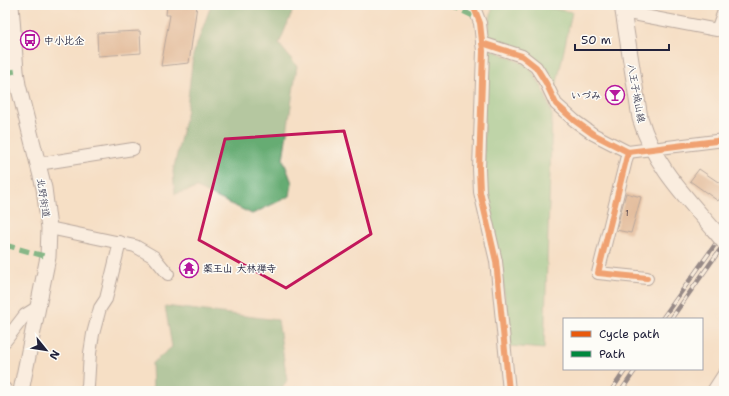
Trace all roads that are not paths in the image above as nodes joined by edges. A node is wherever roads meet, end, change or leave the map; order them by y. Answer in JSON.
{"nodes":[{"id":1,"x":11,"y":5,"type":"edge"},
{"id":2,"x":473,"y":5,"type":"edge"},
{"id":3,"x":622,"y":9,"type":"edge"},
{"id":4,"x":724,"y":11,"type":"edge"},
{"id":5,"x":482,"y":43,"type":"junction"},
{"id":6,"x":724,"y":140,"type":"edge"},
{"id":7,"x":133,"y":149,"type":"dead end"},
{"id":8,"x":652,"y":149,"type":"junction"},
{"id":9,"x":628,"y":152,"type":"junction"},
{"id":10,"x":38,"y":164,"type":"junction"},
{"id":11,"x":49,"y":228,"type":"junction"},
{"id":12,"x":120,"y":242,"type":"junction"},
{"id":13,"x":724,"y":242,"type":"edge"},
{"id":14,"x":168,"y":274,"type":"dead end"},
{"id":15,"x":647,"y":278,"type":"dead end"},
{"id":16,"x":38,"y":307,"type":"junction"},
{"id":17,"x":5,"y":341,"type":"edge"},
{"id":18,"x":724,"y":374,"type":"edge"},
{"id":19,"x":21,"y":391,"type":"edge"},
{"id":20,"x":85,"y":391,"type":"edge"},
{"id":21,"x":509,"y":391,"type":"edge"},
{"id":22,"x":713,"y":391,"type":"edge"}],
"edges":[{"from":1,"to":10,"type":"main road","name":"北野街道"},
{"from":2,"to":5,"type":"street"},
{"from":3,"to":4,"type":"street"},
{"from":3,"to":8,"type":"main road","name":"八王子城山線"},
{"from":5,"to":9,"type":"street"},
{"from":5,"to":21,"type":"street"},
{"from":6,"to":8,"type":"street"},
{"from":7,"to":10,"type":"street"},
{"from":8,"to":9,"type":"street"},
{"from":8,"to":13,"type":"main road","name":"八王子城山線","bridge":true},
{"from":9,"to":15,"type":"street"},
{"from":10,"to":11,"type":"main road","name":"北野街道"},
{"from":11,"to":12,"type":"street"},
{"from":11,"to":16,"type":"main road","name":"北野街道"},
{"from":12,"to":14,"type":"street"},
{"from":12,"to":20,"type":"street"},
{"from":16,"to":17,"type":"street"},
{"from":16,"to":19,"type":"main road","name":"北野街道"},
{"from":18,"to":22,"type":"street"}]}
